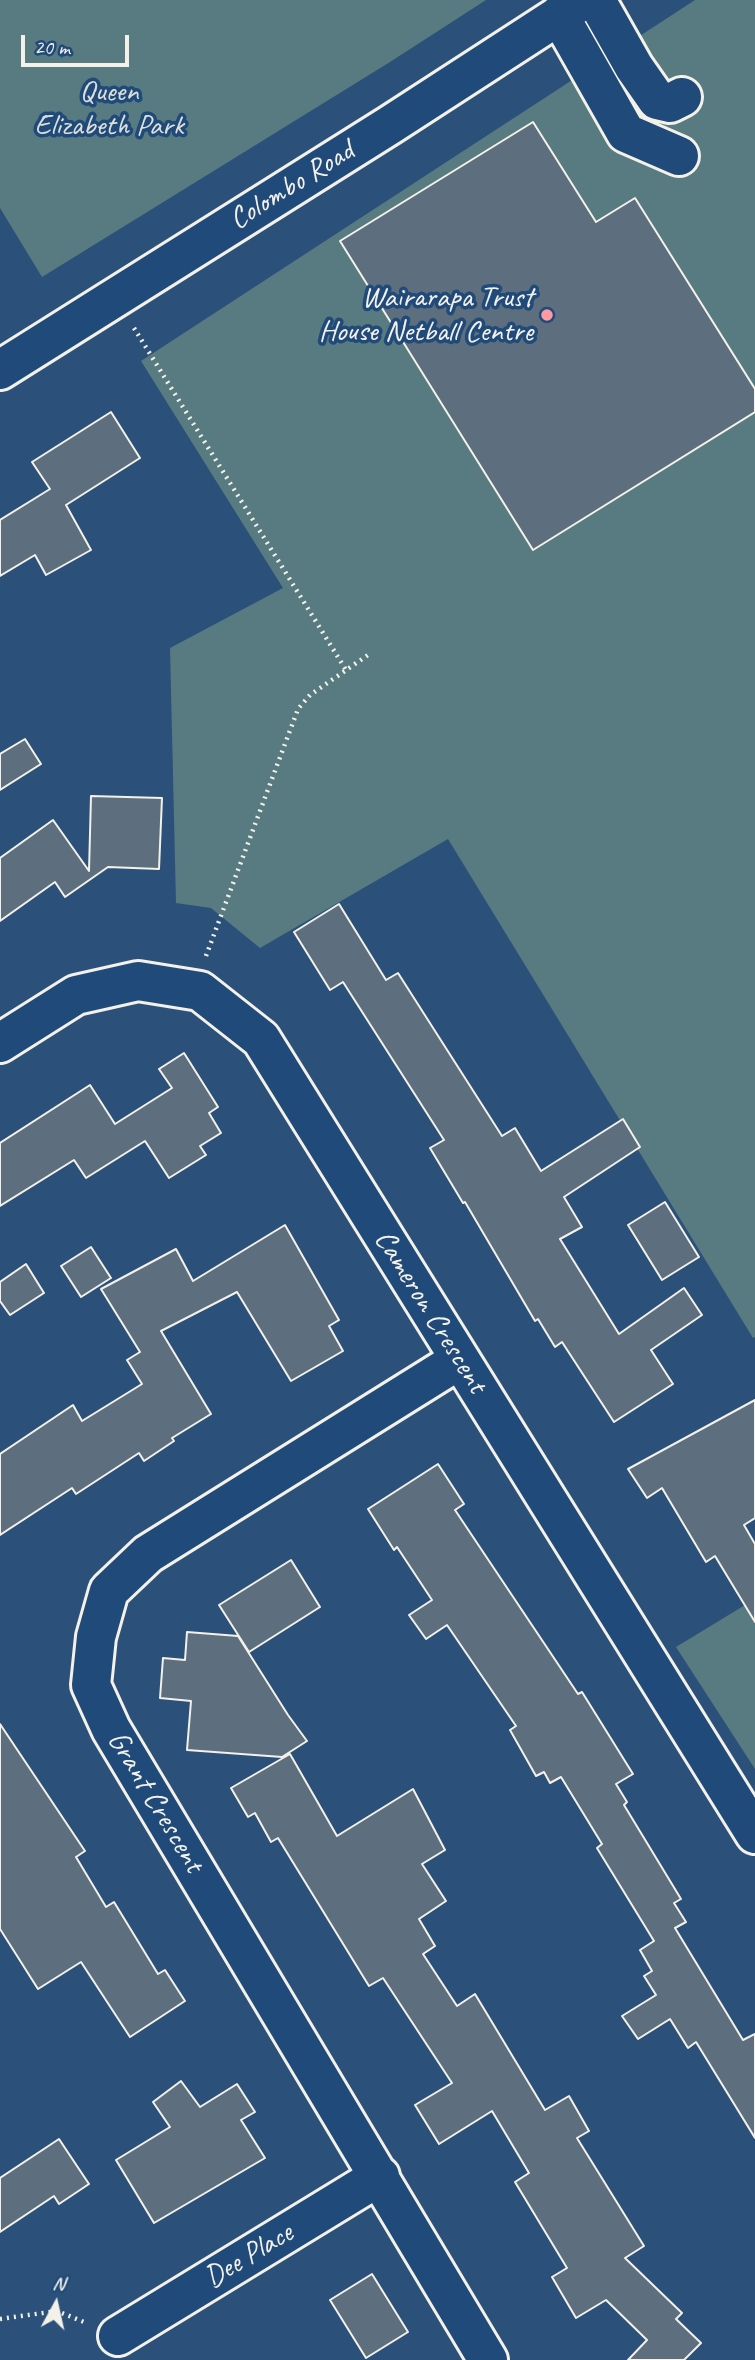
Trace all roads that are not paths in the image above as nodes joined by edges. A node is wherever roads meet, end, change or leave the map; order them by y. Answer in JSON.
{"nodes":[{"id":1,"x":596,"y":0,"type":"edge"},
{"id":2,"x":571,"y":8,"type":"edge"},
{"id":3,"x":682,"y":97,"type":"dead end"},
{"id":4,"x":679,"y":156,"type":"dead end"},
{"id":5,"x":0,"y":370,"type":"edge"},
{"id":6,"x":0,"y":1043,"type":"edge"},
{"id":7,"x":459,"y":1360,"type":"junction"},
{"id":8,"x":755,"y":1834,"type":"edge"},
{"id":9,"x":380,"y":2176,"type":"junction"},
{"id":10,"x":118,"y":2336,"type":"road end"},
{"id":11,"x":488,"y":2360,"type":"edge"}],
"edges":[{"from":1,"to":3,"type":"street"},
{"from":2,"to":4,"type":"street"},
{"from":2,"to":5,"type":"street","name":"Colombo Road"},
{"from":6,"to":7,"type":"street","name":"Cameron Crescent"},
{"from":7,"to":8,"type":"street","name":"Cameron Crescent"},
{"from":7,"to":9,"type":"street","name":"Grant Crescent"},
{"from":9,"to":10,"type":"street","name":"Dee Place"},
{"from":9,"to":11,"type":"street","name":"Grant Crescent"}]}
